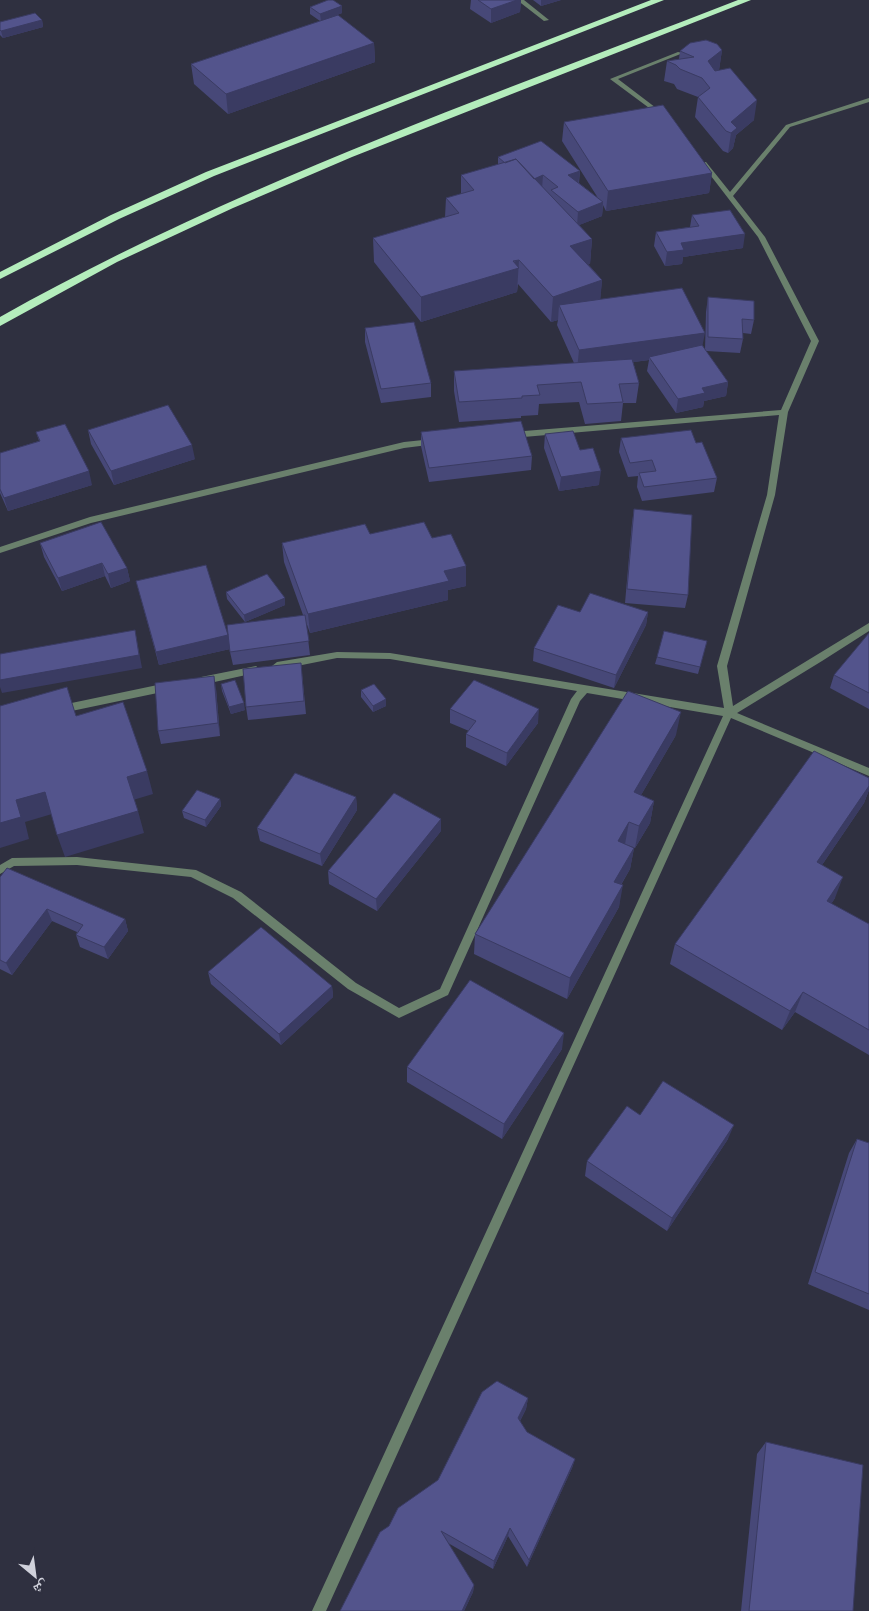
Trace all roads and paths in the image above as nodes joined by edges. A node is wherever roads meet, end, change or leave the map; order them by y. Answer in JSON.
{"nodes":[{"id":1,"x":520,"y":0,"type":"edge"},
{"id":2,"x":659,"y":0,"type":"edge"},
{"id":3,"x":746,"y":0,"type":"edge"},
{"id":4,"x":546,"y":20,"type":"dead end"},
{"id":5,"x":680,"y":53,"type":"edge"},
{"id":6,"x":869,"y":100,"type":"edge"},
{"id":7,"x":668,"y":120,"type":"edge"},
{"id":8,"x":697,"y":154,"type":"edge"},
{"id":9,"x":730,"y":196,"type":"junction"},
{"id":10,"x":0,"y":276,"type":"edge"},
{"id":11,"x":0,"y":322,"type":"edge"},
{"id":12,"x":784,"y":412,"type":"junction"},
{"id":13,"x":502,"y":436,"type":"edge"},
{"id":14,"x":443,"y":441,"type":"edge"},
{"id":15,"x":0,"y":550,"type":"edge"},
{"id":16,"x":869,"y":626,"type":"edge"},
{"id":17,"x":585,"y":689,"type":"junction"},
{"id":18,"x":48,"y":712,"type":"edge"},
{"id":19,"x":729,"y":713,"type":"junction"},
{"id":20,"x":869,"y":772,"type":"edge"},
{"id":21,"x":0,"y":870,"type":"edge"},
{"id":22,"x":319,"y":1611,"type":"edge"}],
"edges":[{"from":1,"to":4,"type":"street"},
{"from":2,"to":10,"type":"highway"},
{"from":3,"to":11,"type":"highway"},
{"from":5,"to":7,"type":"street"},
{"from":6,"to":9,"type":"street"},
{"from":8,"to":9,"type":"street"},
{"from":9,"to":12,"type":"street"},
{"from":12,"to":13,"type":"street"},
{"from":12,"to":19,"type":"street"},
{"from":14,"to":15,"type":"street"},
{"from":16,"to":19,"type":"street"},
{"from":17,"to":18,"type":"street"},
{"from":17,"to":19,"type":"street"},
{"from":17,"to":21,"type":"street"},
{"from":19,"to":20,"type":"street"},
{"from":19,"to":22,"type":"street"}]}
